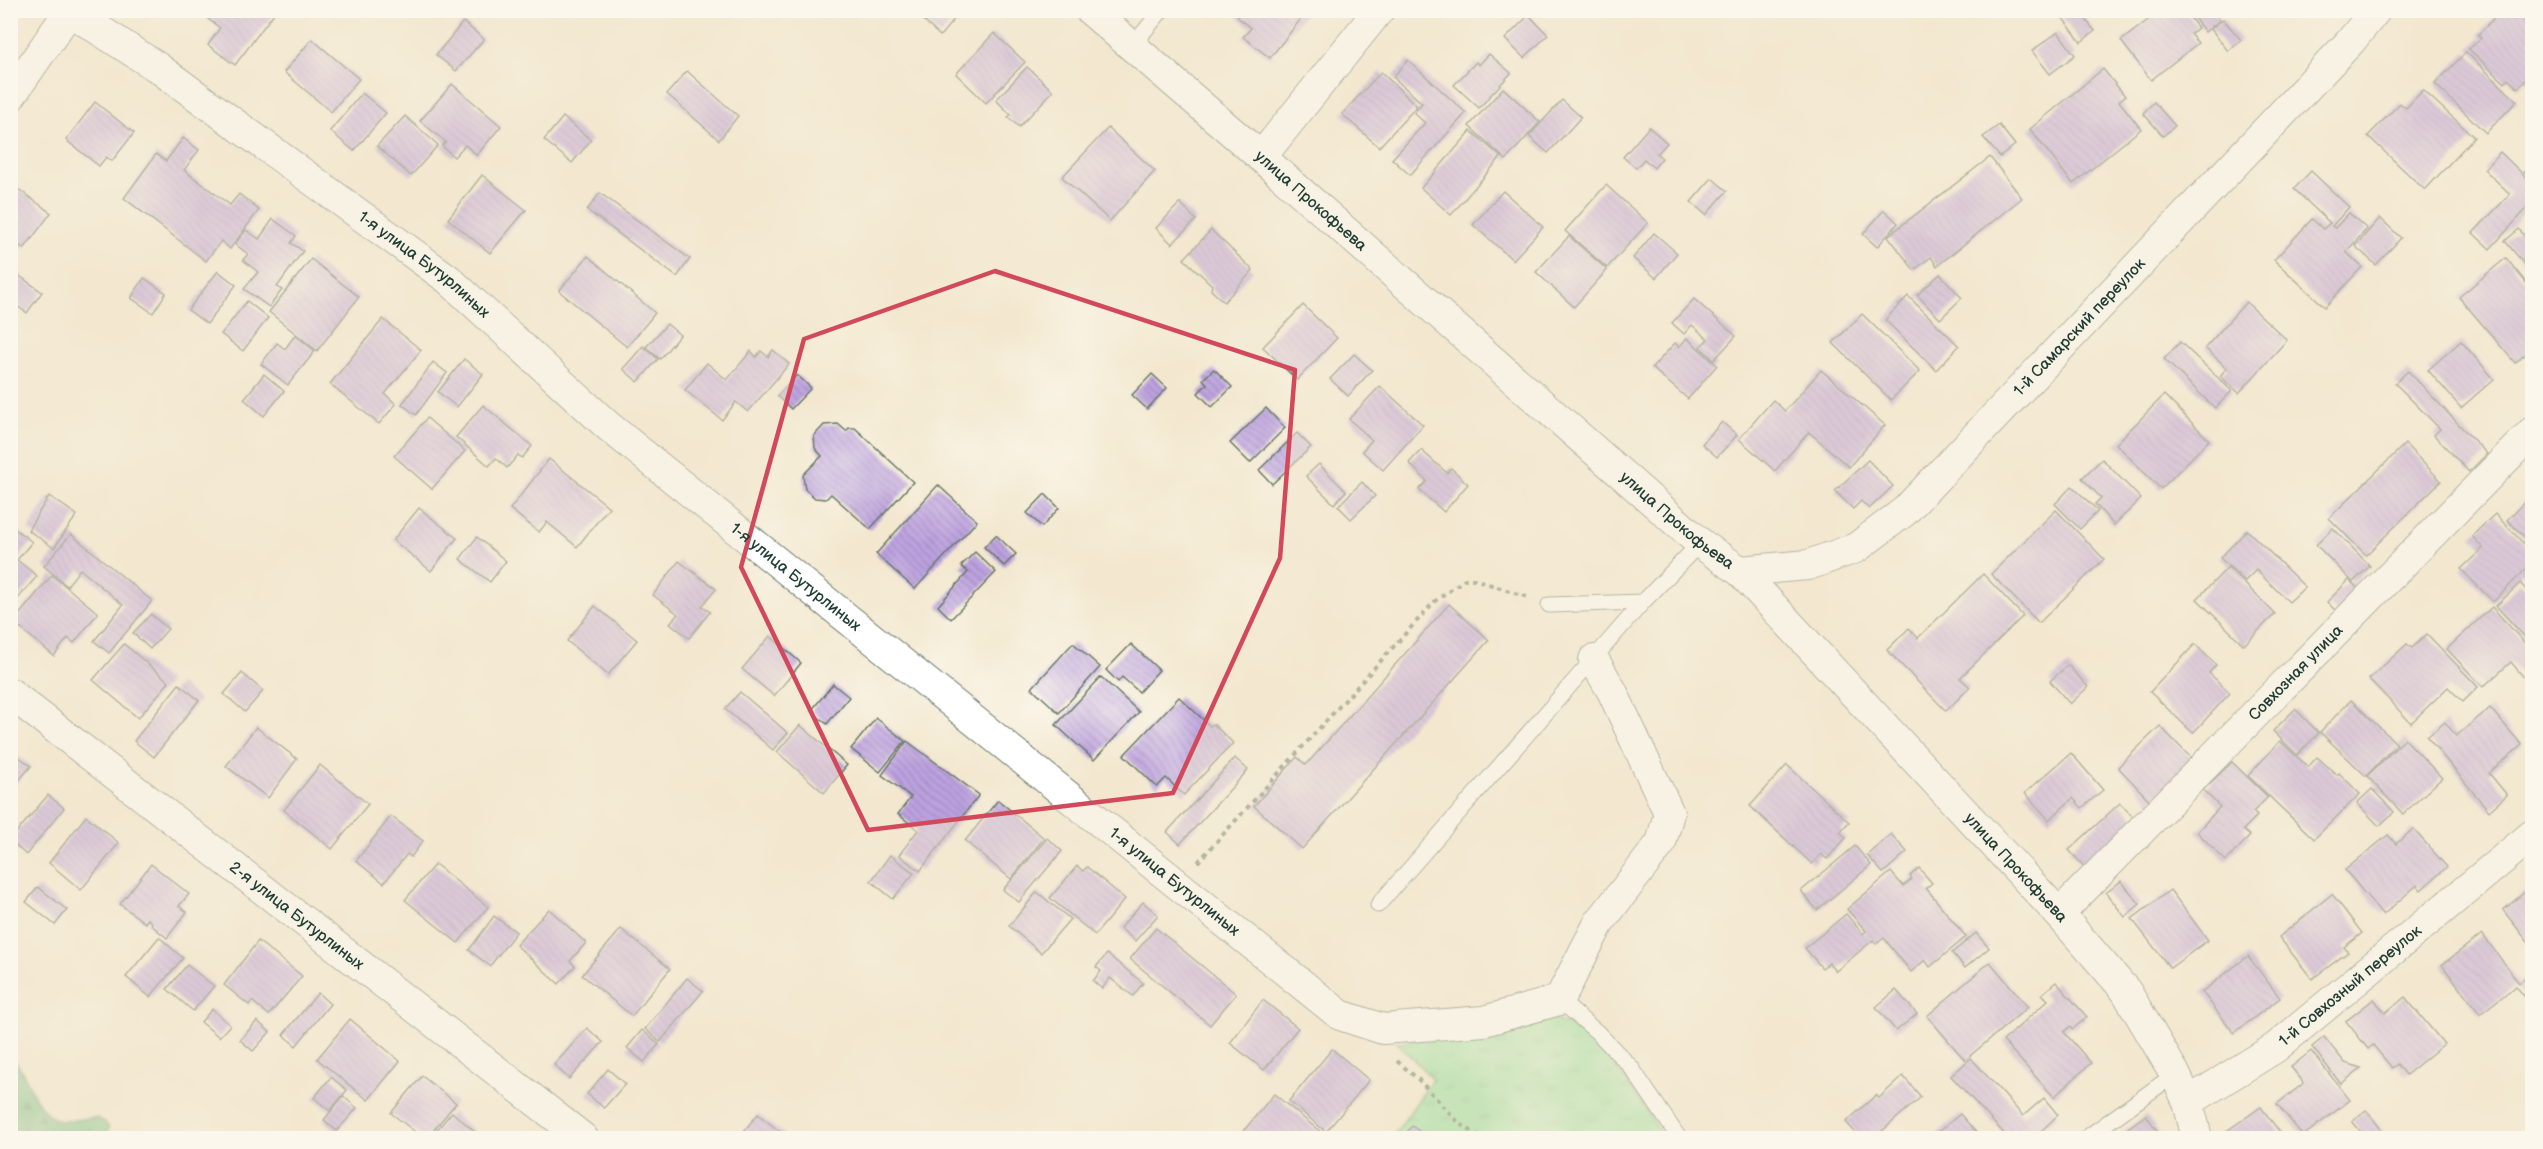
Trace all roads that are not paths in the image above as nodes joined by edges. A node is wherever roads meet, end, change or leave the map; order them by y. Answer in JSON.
{"nodes":[{"id":1,"x":1090,"y":10,"type":"edge"},
{"id":2,"x":1162,"y":10,"type":"edge"},
{"id":3,"x":1379,"y":10,"type":"edge"},
{"id":4,"x":2376,"y":10,"type":"edge"},
{"id":5,"x":69,"y":11,"type":"edge"},
{"id":6,"x":1132,"y":46,"type":"junction"},
{"id":7,"x":10,"y":98,"type":"edge"},
{"id":8,"x":1261,"y":157,"type":"junction"},
{"id":9,"x":2532,"y":432,"type":"edge"},
{"id":10,"x":1700,"y":543,"type":"junction"},
{"id":11,"x":1740,"y":571,"type":"junction"},
{"id":12,"x":1643,"y":602,"type":"junction"},
{"id":13,"x":1549,"y":605,"type":"road end"},
{"id":14,"x":1594,"y":660,"type":"junction"},
{"id":15,"x":10,"y":693,"type":"edge"},
{"id":16,"x":2532,"y":835,"type":"edge"},
{"id":17,"x":1378,"y":905,"type":"dead end"},
{"id":18,"x":2059,"y":914,"type":"junction"},
{"id":19,"x":1558,"y":1000,"type":"junction"},
{"id":20,"x":2175,"y":1074,"type":"junction"},
{"id":21,"x":2188,"y":1102,"type":"junction"},
{"id":22,"x":583,"y":1138,"type":"edge"},
{"id":23,"x":1679,"y":1138,"type":"edge"},
{"id":24,"x":2086,"y":1138,"type":"edge"},
{"id":25,"x":2197,"y":1138,"type":"edge"}],
"edges":[{"from":1,"to":6,"type":"street","name":"улица Прокофьева"},
{"from":2,"to":6,"type":"lane"},
{"from":3,"to":8,"type":"street"},
{"from":4,"to":11,"type":"street","name":"1-й Самарский переулок"},
{"from":5,"to":7,"type":"street"},
{"from":5,"to":19,"type":"street","name":"1-я улица Бутурлиных"},
{"from":6,"to":8,"type":"street","name":"улица Прокофьева"},
{"from":8,"to":10,"type":"street","name":"улица Прокофьева"},
{"from":9,"to":18,"type":"street","name":"Совхозная улица"},
{"from":10,"to":11,"type":"street","name":"улица Прокофьева"},
{"from":10,"to":12,"type":"lane"},
{"from":11,"to":18,"type":"street","name":"улица Прокофьева"},
{"from":12,"to":13,"type":"lane"},
{"from":12,"to":14,"type":"lane"},
{"from":14,"to":17,"type":"lane"},
{"from":14,"to":19,"type":"street"},
{"from":15,"to":22,"type":"street","name":"2-я улица Бутурлиных"},
{"from":16,"to":21,"type":"street","name":"1-й Совхозный переулок"},
{"from":18,"to":20,"type":"street","name":"улица Прокофьева"},
{"from":19,"to":23,"type":"lane"},
{"from":20,"to":21,"type":"street","name":"улица Прокофьева"},
{"from":20,"to":24,"type":"lane"},
{"from":21,"to":25,"type":"street"}]}
